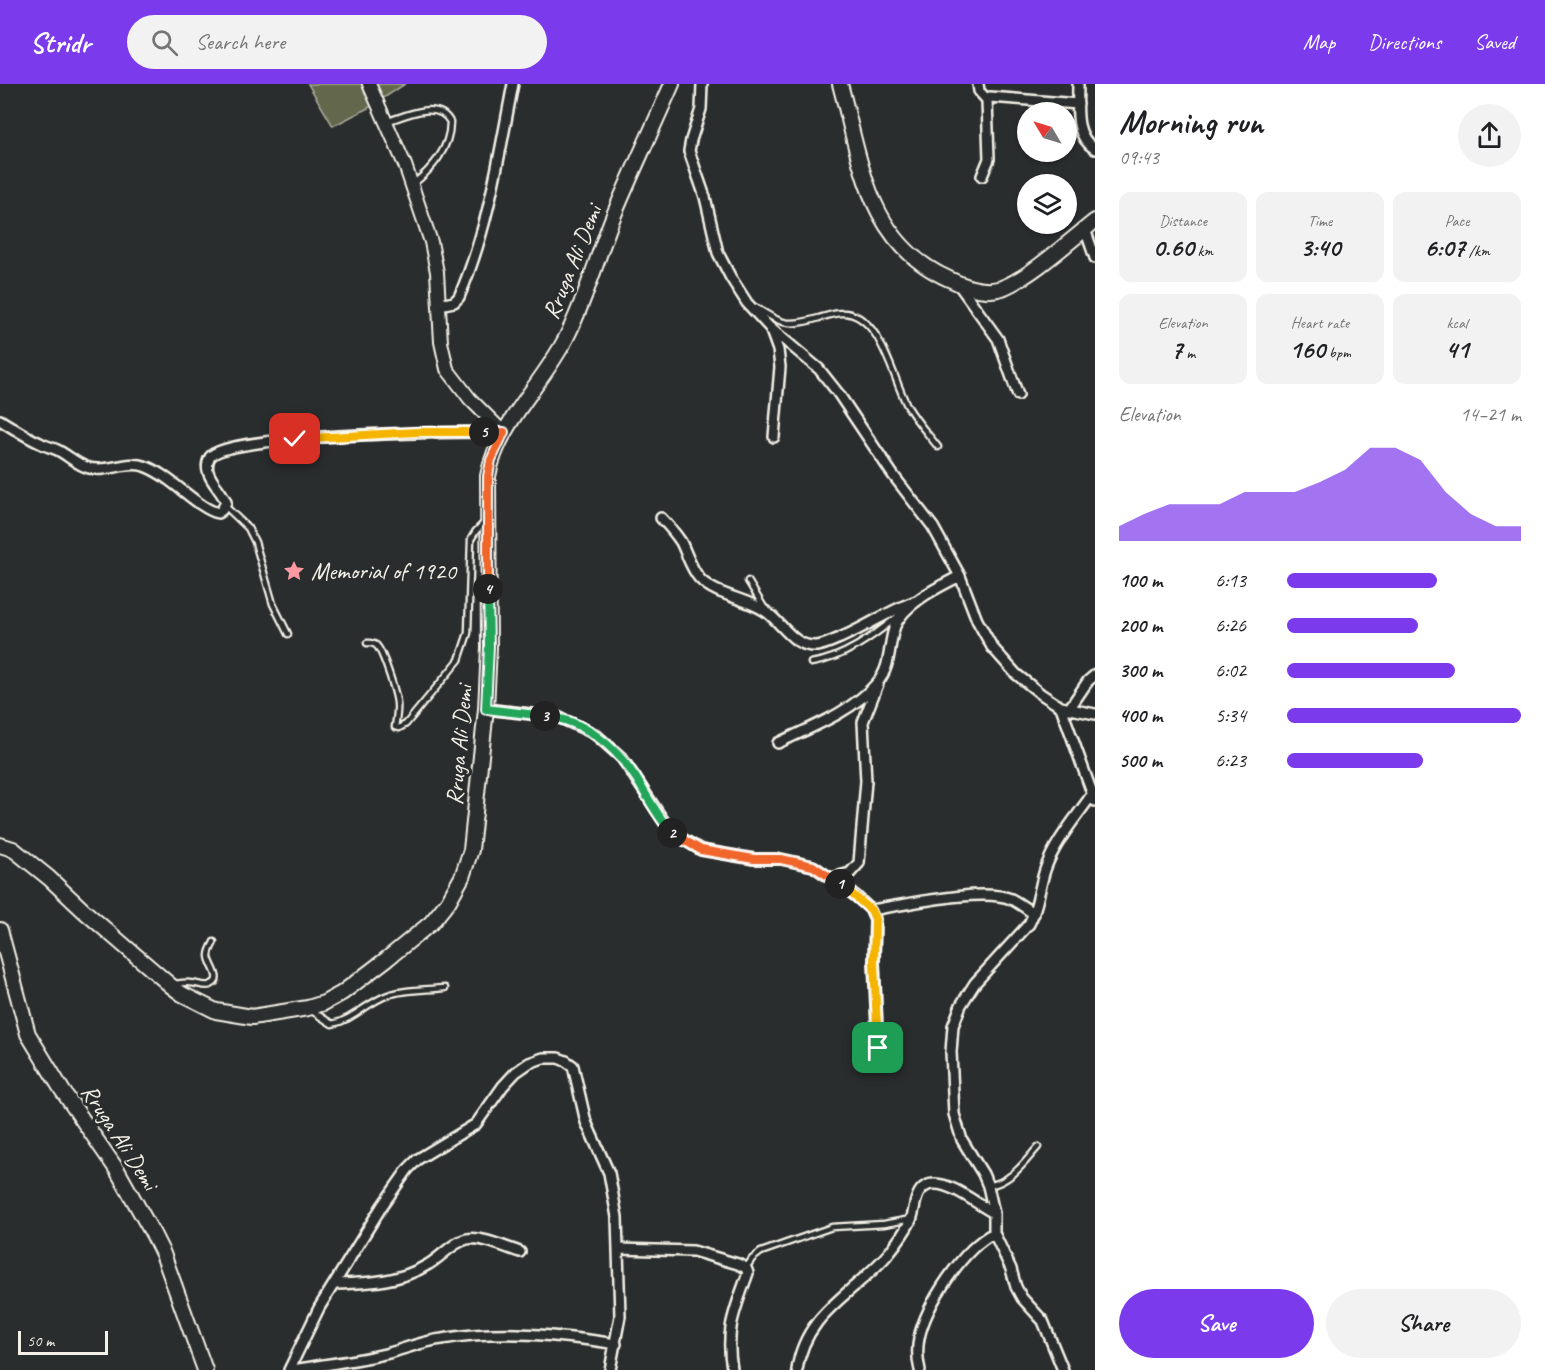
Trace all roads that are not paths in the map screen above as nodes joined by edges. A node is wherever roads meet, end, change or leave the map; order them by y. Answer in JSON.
{"nodes":[{"id":1,"x":369,"y":84,"type":"edge"},
{"id":2,"x":513,"y":84,"type":"edge"},
{"id":3,"x":672,"y":84,"type":"edge"},
{"id":4,"x":702,"y":84,"type":"edge"},
{"id":5,"x":840,"y":84,"type":"edge"},
{"id":6,"x":978,"y":84,"type":"edge"},
{"id":7,"x":1078,"y":84,"type":"edge"},
{"id":8,"x":987,"y":100,"type":"junction"},
{"id":9,"x":1078,"y":104,"type":"junction"},
{"id":10,"x":386,"y":122,"type":"junction"},
{"id":11,"x":1095,"y":149,"type":"edge"},
{"id":12,"x":982,"y":176,"type":"dead end"},
{"id":13,"x":412,"y":185,"type":"junction"},
{"id":14,"x":1090,"y":225,"type":"edge"},
{"id":15,"x":1095,"y":258,"type":"edge"},
{"id":16,"x":958,"y":284,"type":"junction"},
{"id":17,"x":747,"y":303,"type":"junction"},
{"id":18,"x":439,"y":305,"type":"junction"},
{"id":19,"x":769,"y":327,"type":"junction"},
{"id":20,"x":1018,"y":395,"type":"dead end"},
{"id":21,"x":0,"y":420,"type":"edge"},
{"id":22,"x":504,"y":432,"type":"junction"},
{"id":23,"x":774,"y":437,"type":"dead end"},
{"id":24,"x":938,"y":447,"type":"dead end"},
{"id":25,"x":225,"y":506,"type":"junction"},
{"id":26,"x":660,"y":518,"type":"dead end"},
{"id":27,"x":487,"y":520,"type":"junction"},
{"id":28,"x":960,"y":576,"type":"junction"},
{"id":29,"x":748,"y":581,"type":"dead end"},
{"id":30,"x":916,"y":601,"type":"junction"},
{"id":31,"x":768,"y":613,"type":"junction"},
{"id":32,"x":288,"y":634,"type":"dead end"},
{"id":33,"x":367,"y":643,"type":"dead end"},
{"id":34,"x":811,"y":663,"type":"dead end"},
{"id":35,"x":1095,"y":675,"type":"edge"},
{"id":36,"x":879,"y":682,"type":"junction"},
{"id":37,"x":1065,"y":708,"type":"junction"},
{"id":38,"x":486,"y":709,"type":"junction"},
{"id":39,"x":1095,"y":714,"type":"edge"},
{"id":40,"x":778,"y":743,"type":"dead end"},
{"id":41,"x":1094,"y":797,"type":"edge"},
{"id":42,"x":0,"y":845,"type":"edge"},
{"id":43,"x":832,"y":878,"type":"junction"},
{"id":44,"x":871,"y":910,"type":"junction"},
{"id":45,"x":1034,"y":914,"type":"junction"},
{"id":46,"x":0,"y":930,"type":"edge"},
{"id":47,"x":214,"y":942,"type":"dead end"},
{"id":48,"x":170,"y":985,"type":"junction"},
{"id":49,"x":445,"y":988,"type":"dead end"},
{"id":50,"x":308,"y":1008,"type":"junction"},
{"id":51,"x":878,"y":1048,"type":"dead end"},
{"id":52,"x":1038,"y":1147,"type":"dead end"},
{"id":53,"x":988,"y":1186,"type":"junction"},
{"id":54,"x":994,"y":1213,"type":"junction"},
{"id":55,"x":911,"y":1219,"type":"junction"},
{"id":56,"x":994,"y":1233,"type":"junction"},
{"id":57,"x":618,"y":1249,"type":"junction"},
{"id":58,"x":520,"y":1252,"type":"dead end"},
{"id":59,"x":746,"y":1268,"type":"junction"},
{"id":60,"x":336,"y":1284,"type":"junction"},
{"id":61,"x":616,"y":1344,"type":"junction"},
{"id":62,"x":732,"y":1369,"type":"edge"},
{"id":63,"x":205,"y":1370,"type":"edge"},
{"id":64,"x":289,"y":1370,"type":"edge"},
{"id":65,"x":294,"y":1370,"type":"edge"},
{"id":66,"x":610,"y":1370,"type":"edge"},
{"id":67,"x":797,"y":1370,"type":"edge"},
{"id":68,"x":920,"y":1370,"type":"edge"},
{"id":69,"x":1063,"y":1370,"type":"edge"}],
"edges":[{"from":1,"to":10,"type":"street"},
{"from":2,"to":18,"type":"street"},
{"from":3,"to":22,"type":"main road","name":"Rruga Ali Demi"},
{"from":4,"to":17,"type":"street"},
{"from":5,"to":16,"type":"main road"},
{"from":6,"to":8,"type":"street"},
{"from":7,"to":9,"type":"street"},
{"from":8,"to":9,"type":"street"},
{"from":8,"to":12,"type":"street"},
{"from":9,"to":11,"type":"street"},
{"from":10,"to":13,"type":"street"},
{"from":10,"to":13,"type":"lane"},
{"from":13,"to":18,"type":"street"},
{"from":14,"to":15,"type":"street"},
{"from":14,"to":16,"type":"main road"},
{"from":16,"to":20,"type":"street"},
{"from":17,"to":19,"type":"street"},
{"from":17,"to":24,"type":"lane"},
{"from":18,"to":22,"type":"street"},
{"from":19,"to":23,"type":"street"},
{"from":19,"to":28,"type":"street"},
{"from":21,"to":25,"type":"street"},
{"from":22,"to":25,"type":"street"},
{"from":22,"to":27,"type":"main road","name":"Rruga Ali Demi"},
{"from":25,"to":32,"type":"lane"},
{"from":26,"to":31,"type":"street"},
{"from":27,"to":33,"type":"lane"},
{"from":27,"to":38,"type":"main road","name":"Rruga Ali Demi"},
{"from":28,"to":30,"type":"street"},
{"from":28,"to":37,"type":"street"},
{"from":29,"to":31,"type":"lane"},
{"from":30,"to":31,"type":"street"},
{"from":30,"to":34,"type":"lane"},
{"from":30,"to":36,"type":"street"},
{"from":35,"to":37,"type":"street"},
{"from":36,"to":40,"type":"street"},
{"from":36,"to":43,"type":"street"},
{"from":37,"to":39,"type":"street"},
{"from":37,"to":41,"type":"street"},
{"from":38,"to":43,"type":"street"},
{"from":38,"to":50,"type":"main road","name":"Rruga Ali Demi"},
{"from":41,"to":45,"type":"street"},
{"from":42,"to":48,"type":"main road","name":"Rruga Ali Demi"},
{"from":43,"to":44,"type":"street"},
{"from":44,"to":45,"type":"street"},
{"from":44,"to":51,"type":"street"},
{"from":45,"to":53,"type":"street"},
{"from":46,"to":63,"type":"main road","name":"Rruga Ali Demi"},
{"from":47,"to":48,"type":"lane"},
{"from":48,"to":50,"type":"main road","name":"Rruga Ali Demi"},
{"from":49,"to":50,"type":"lane"},
{"from":52,"to":53,"type":"lane"},
{"from":53,"to":54,"type":"street"},
{"from":54,"to":55,"type":"street"},
{"from":54,"to":56,"type":"street"},
{"from":55,"to":59,"type":"lane"},
{"from":55,"to":67,"type":"street"},
{"from":56,"to":68,"type":"street"},
{"from":56,"to":69,"type":"street"},
{"from":57,"to":59,"type":"street"},
{"from":57,"to":60,"type":"street"},
{"from":57,"to":61,"type":"street"},
{"from":58,"to":60,"type":"street"},
{"from":59,"to":62,"type":"street"},
{"from":60,"to":64,"type":"street"},
{"from":61,"to":65,"type":"street"},
{"from":61,"to":66,"type":"street"}]}
